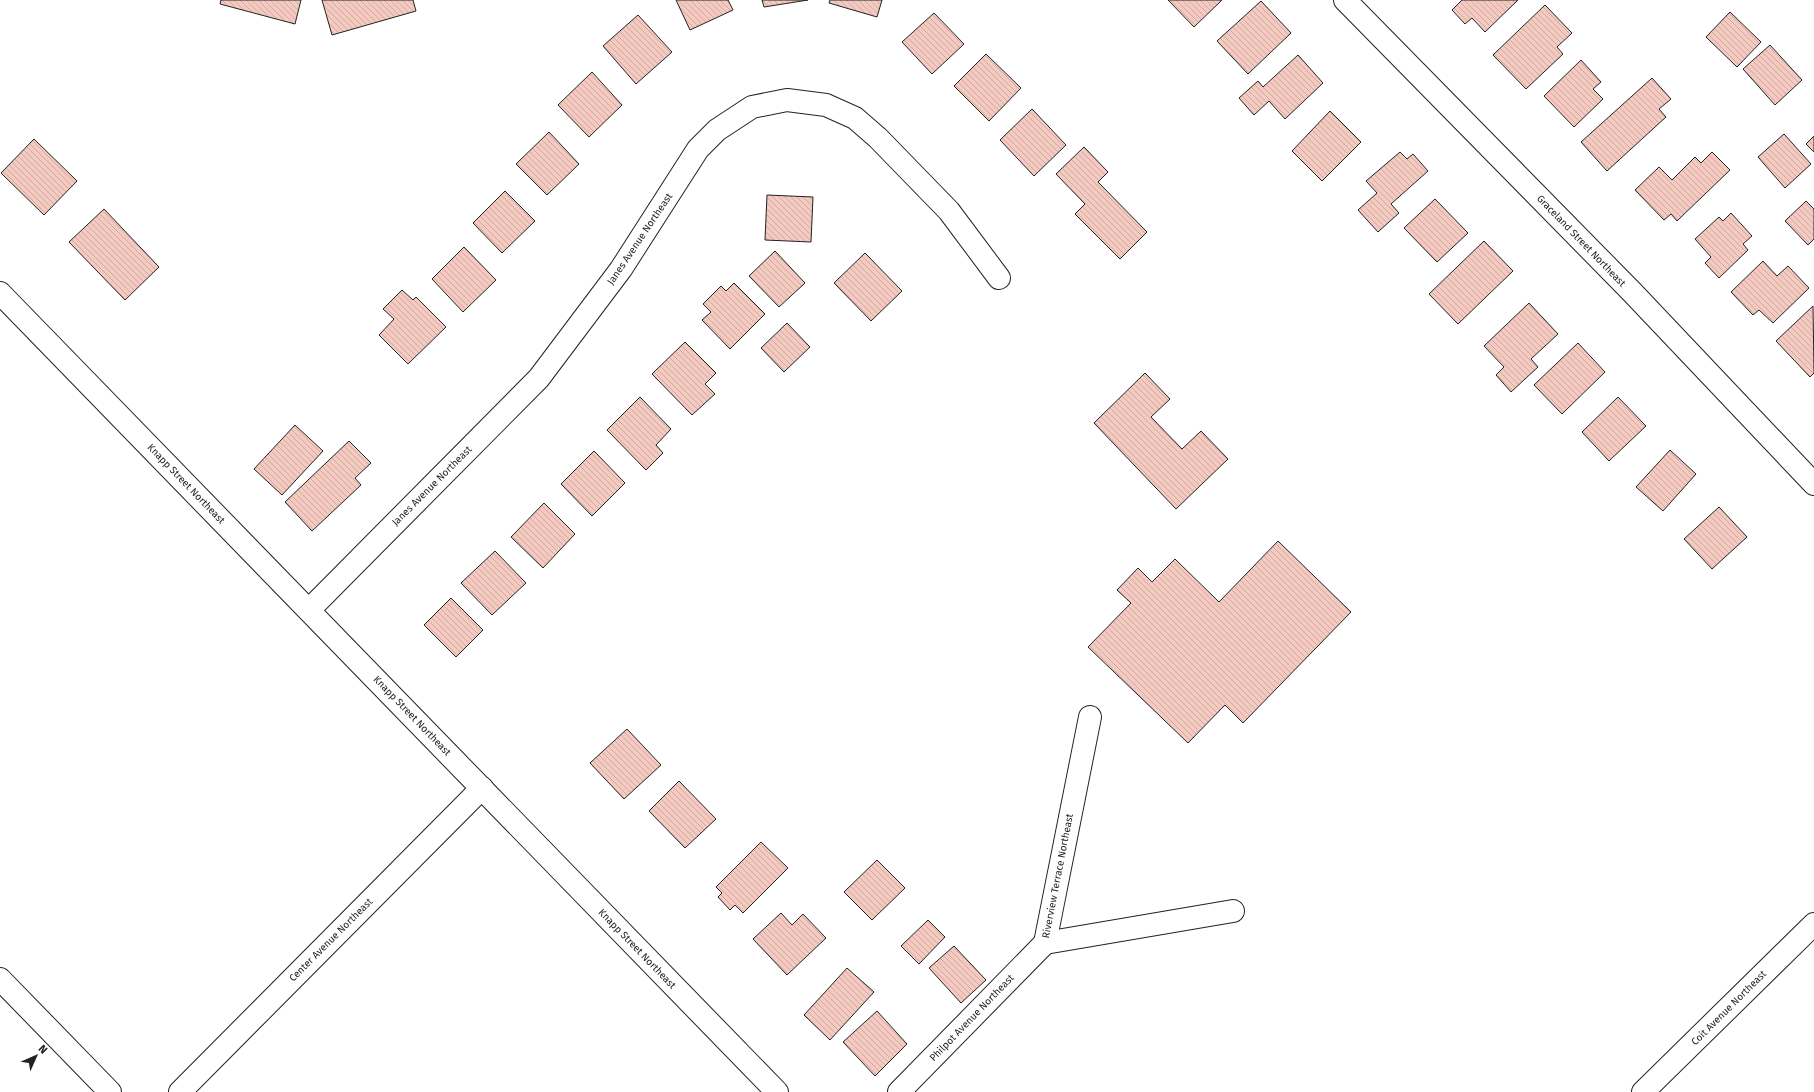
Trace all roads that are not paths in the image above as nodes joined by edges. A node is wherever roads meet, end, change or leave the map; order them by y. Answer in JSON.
{"nodes":[{"id":1,"x":1345,"y":0,"type":"edge"},
{"id":2,"x":999,"y":278,"type":"dead end"},
{"id":3,"x":0,"y":293,"type":"edge"},
{"id":4,"x":1814,"y":484,"type":"edge"},
{"id":5,"x":309,"y":610,"type":"junction"},
{"id":6,"x":1090,"y":717,"type":"dead end"},
{"id":7,"x":482,"y":788,"type":"junction"},
{"id":8,"x":1233,"y":911,"type":"dead end"},
{"id":9,"x":1814,"y":924,"type":"edge"},
{"id":10,"x":1045,"y":943,"type":"junction"},
{"id":11,"x":0,"y":979,"type":"edge"},
{"id":12,"x":110,"y":1092,"type":"edge"},
{"id":13,"x":180,"y":1092,"type":"edge"},
{"id":14,"x":777,"y":1092,"type":"edge"},
{"id":15,"x":899,"y":1092,"type":"edge"},
{"id":16,"x":1643,"y":1092,"type":"edge"}],
"edges":[{"from":1,"to":4,"type":"street","name":"Graceland Street Northeast"},
{"from":2,"to":5,"type":"street","name":"Janes Avenue Northeast"},
{"from":3,"to":5,"type":"street","name":"Knapp Street Northeast"},
{"from":5,"to":7,"type":"street","name":"Knapp Street Northeast"},
{"from":6,"to":10,"type":"street","name":"Riverview Terrace Northeast"},
{"from":7,"to":13,"type":"street","name":"Center Avenue Northeast"},
{"from":7,"to":14,"type":"street","name":"Knapp Street Northeast"},
{"from":8,"to":10,"type":"street","name":"Riverview Terrace Northeast"},
{"from":9,"to":16,"type":"street","name":"Coit Avenue Northeast"},
{"from":10,"to":15,"type":"street","name":"Philpot Avenue Northeast"},
{"from":11,"to":12,"type":"street"}]}
